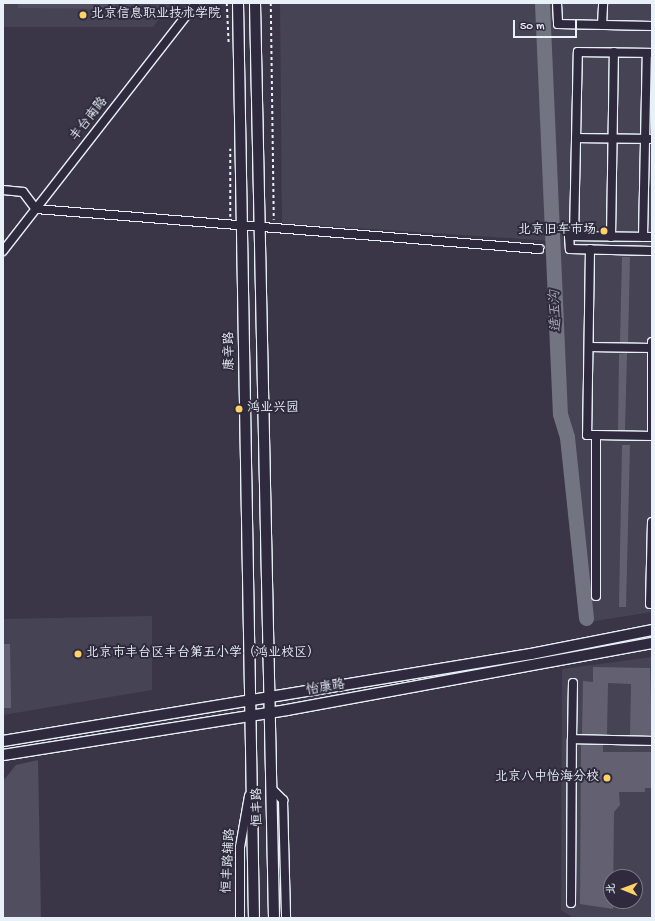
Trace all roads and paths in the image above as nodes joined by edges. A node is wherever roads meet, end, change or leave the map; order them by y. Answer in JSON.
{"nodes":[{"id":1,"x":196,"y":3,"type":"edge"},
{"id":2,"x":227,"y":3,"type":"edge"},
{"id":3,"x":238,"y":3,"type":"edge"},
{"id":4,"x":255,"y":3,"type":"edge"},
{"id":5,"x":271,"y":3,"type":"edge"},
{"id":6,"x":556,"y":3,"type":"edge"},
{"id":7,"x":603,"y":3,"type":"edge"},
{"id":8,"x":602,"y":25,"type":"junction"},
{"id":9,"x":652,"y":26,"type":"edge"},
{"id":10,"x":229,"y":50,"type":"dead end"},
{"id":11,"x":614,"y":52,"type":"junction"},
{"id":12,"x":650,"y":53,"type":"edge"},
{"id":13,"x":576,"y":138,"type":"junction"},
{"id":14,"x":612,"y":139,"type":"junction"},
{"id":15,"x":649,"y":139,"type":"edge"},
{"id":16,"x":230,"y":142,"type":"dead end"},
{"id":17,"x":3,"y":190,"type":"edge"},
{"id":18,"x":36,"y":209,"type":"junction"},
{"id":19,"x":230,"y":226,"type":"junction"},
{"id":20,"x":242,"y":227,"type":"junction"},
{"id":21,"x":262,"y":228,"type":"junction"},
{"id":22,"x":274,"y":230,"type":"junction"},
{"id":23,"x":574,"y":236,"type":"junction"},
{"id":24,"x":611,"y":237,"type":"junction"},
{"id":25,"x":643,"y":237,"type":"junction"},
{"id":26,"x":652,"y":237,"type":"edge"},
{"id":27,"x":539,"y":249,"type":"dead end"},
{"id":28,"x":590,"y":249,"type":"junction"},
{"id":29,"x":3,"y":251,"type":"edge"},
{"id":30,"x":652,"y":251,"type":"edge"},
{"id":31,"x":652,"y":342,"type":"edge"},
{"id":32,"x":588,"y":347,"type":"junction"},
{"id":33,"x":652,"y":348,"type":"edge"},
{"id":34,"x":652,"y":433,"type":"edge"},
{"id":35,"x":596,"y":435,"type":"junction"},
{"id":36,"x":652,"y":436,"type":"edge"},
{"id":37,"x":652,"y":522,"type":"edge"},
{"id":38,"x":596,"y":596,"type":"dead end"},
{"id":39,"x":650,"y":604,"type":"dead end"},
{"id":40,"x":652,"y":630,"type":"edge"},
{"id":41,"x":652,"y":643,"type":"edge"},
{"id":42,"x":573,"y":683,"type":"dead end"},
{"id":43,"x":271,"y":696,"type":"junction"},
{"id":44,"x":249,"y":699,"type":"junction"},
{"id":45,"x":272,"y":712,"type":"junction"},
{"id":46,"x":249,"y":715,"type":"junction"},
{"id":47,"x":572,"y":739,"type":"junction"},
{"id":48,"x":3,"y":741,"type":"edge"},
{"id":49,"x":652,"y":741,"type":"edge"},
{"id":50,"x":3,"y":755,"type":"edge"},
{"id":51,"x":251,"y":782,"type":"junction"},
{"id":52,"x":272,"y":789,"type":"junction"},
{"id":53,"x":571,"y":903,"type":"dead end"},
{"id":54,"x":240,"y":918,"type":"edge"},
{"id":55,"x":254,"y":918,"type":"edge"},
{"id":56,"x":274,"y":918,"type":"edge"},
{"id":57,"x":286,"y":918,"type":"edge"}],
"edges":[{"from":1,"to":18,"type":"street","name":"丰台南路"},
{"from":2,"to":10,"type":"path"},
{"from":3,"to":20,"type":"main road","name":"康辛路"},
{"from":4,"to":21,"type":"main road"},
{"from":5,"to":22,"type":"path"},
{"from":6,"to":8,"type":"street"},
{"from":7,"to":8,"type":"street"},
{"from":8,"to":9,"type":"street"},
{"from":11,"to":12,"type":"street"},
{"from":11,"to":13,"type":"street"},
{"from":11,"to":14,"type":"street"},
{"from":12,"to":15,"type":"street"},
{"from":13,"to":14,"type":"street"},
{"from":13,"to":23,"type":"street"},
{"from":14,"to":15,"type":"street"},
{"from":14,"to":24,"type":"street"},
{"from":15,"to":25,"type":"street"},
{"from":16,"to":19,"type":"path"},
{"from":17,"to":18,"type":"street"},
{"from":18,"to":19,"type":"street"},
{"from":18,"to":29,"type":"street","name":"丰台南路"},
{"from":19,"to":20,"type":"street"},
{"from":20,"to":21,"type":"street"},
{"from":20,"to":44,"type":"main road","name":"康辛路"},
{"from":21,"to":22,"type":"street"},
{"from":21,"to":43,"type":"main road"},
{"from":22,"to":27,"type":"street"},
{"from":23,"to":24,"type":"street"},
{"from":23,"to":28,"type":"street"},
{"from":24,"to":25,"type":"street"},
{"from":25,"to":26,"type":"street"},
{"from":28,"to":30,"type":"street"},
{"from":28,"to":32,"type":"street"},
{"from":31,"to":33,"type":"street"},
{"from":32,"to":33,"type":"street"},
{"from":32,"to":35,"type":"street"},
{"from":33,"to":34,"type":"street"},
{"from":35,"to":36,"type":"street"},
{"from":35,"to":38,"type":"street"},
{"from":37,"to":39,"type":"street"},
{"from":40,"to":43,"type":"main road","name":"怡康路"},
{"from":41,"to":45,"type":"main road","name":"怡康路"},
{"from":42,"to":47,"type":"street"},
{"from":43,"to":44,"type":"main road","name":"怡康路"},
{"from":43,"to":45,"type":"main road","name":"恒丰路"},
{"from":44,"to":46,"type":"main road","name":"恒丰路"},
{"from":44,"to":48,"type":"main road","name":"怡康路"},
{"from":45,"to":46,"type":"main road","name":"怡康路"},
{"from":45,"to":52,"type":"main road","name":"恒丰路"},
{"from":46,"to":50,"type":"main road","name":"怡康路"},
{"from":46,"to":51,"type":"main road","name":"恒丰路"},
{"from":47,"to":49,"type":"street"},
{"from":47,"to":53,"type":"street"},
{"from":51,"to":54,"type":"street","name":"恒丰路辅路"},
{"from":51,"to":55,"type":"main road","name":"恒丰路"},
{"from":52,"to":56,"type":"main road","name":"恒丰路"},
{"from":52,"to":57,"type":"street"}]}
